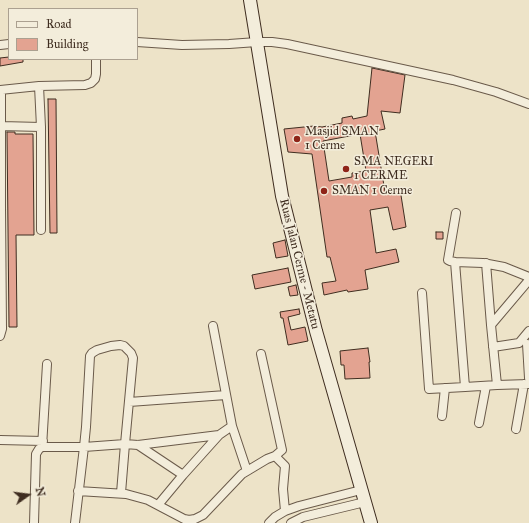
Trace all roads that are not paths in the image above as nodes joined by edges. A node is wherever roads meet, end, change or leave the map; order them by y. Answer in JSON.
{"nodes":[{"id":1,"x":250,"y":0,"type":"edge"},
{"id":2,"x":138,"y":42,"type":"edge"},
{"id":3,"x":258,"y":42,"type":"junction"},
{"id":4,"x":96,"y":60,"type":"edge"},
{"id":5,"x":39,"y":86,"type":"junction"},
{"id":6,"x":0,"y":90,"type":"edge"},
{"id":7,"x":529,"y":104,"type":"edge"},
{"id":8,"x":1,"y":126,"type":"junction"},
{"id":9,"x":41,"y":127,"type":"junction"},
{"id":10,"x":456,"y":213,"type":"dead end"},
{"id":11,"x":41,"y":230,"type":"dead end"},
{"id":12,"x":455,"y":262,"type":"junction"},
{"id":13,"x":486,"y":263,"type":"junction"},
{"id":14,"x":529,"y":277,"type":"edge"},
{"id":15,"x":529,"y":280,"type":"edge"},
{"id":16,"x":422,"y":293,"type":"dead end"},
{"id":17,"x":491,"y":325,"type":"junction"},
{"id":18,"x":213,"y":326,"type":"dead end"},
{"id":19,"x":529,"y":331,"type":"edge"},
{"id":20,"x":0,"y":336,"type":"edge"},
{"id":21,"x":525,"y":344,"type":"edge"},
{"id":22,"x":493,"y":347,"type":"junction"},
{"id":23,"x":261,"y":354,"type":"dead end"},
{"id":24,"x":47,"y":364,"type":"dead end"},
{"id":25,"x":527,"y":382,"type":"edge"},
{"id":26,"x":497,"y":385,"type":"junction"},
{"id":27,"x":486,"y":386,"type":"junction"},
{"id":28,"x":465,"y":387,"type":"junction"},
{"id":29,"x":445,"y":388,"type":"junction"},
{"id":30,"x":226,"y":395,"type":"junction"},
{"id":31,"x":129,"y":402,"type":"junction"},
{"id":32,"x":442,"y":416,"type":"dead end"},
{"id":33,"x":479,"y":423,"type":"dead end"},
{"id":34,"x":232,"y":426,"type":"junction"},
{"id":35,"x":516,"y":429,"type":"dead end"},
{"id":36,"x":219,"y":435,"type":"junction"},
{"id":37,"x":0,"y":440,"type":"edge"},
{"id":38,"x":42,"y":444,"type":"junction"},
{"id":39,"x":125,"y":444,"type":"junction"},
{"id":40,"x":138,"y":445,"type":"junction"},
{"id":41,"x":84,"y":447,"type":"junction"},
{"id":42,"x":275,"y":456,"type":"junction"},
{"id":43,"x":247,"y":472,"type":"junction"},
{"id":44,"x":183,"y":475,"type":"junction"},
{"id":45,"x":361,"y":490,"type":"junction"},
{"id":46,"x":78,"y":491,"type":"junction"},
{"id":47,"x":121,"y":493,"type":"junction"},
{"id":48,"x":365,"y":502,"type":"junction"},
{"id":49,"x":158,"y":505,"type":"junction"},
{"id":50,"x":285,"y":511,"type":"junction"},
{"id":51,"x":34,"y":523,"type":"edge"},
{"id":52,"x":75,"y":523,"type":"edge"},
{"id":53,"x":269,"y":523,"type":"edge"},
{"id":54,"x":291,"y":523,"type":"edge"},
{"id":55,"x":371,"y":523,"type":"edge"}],
"edges":[{"from":1,"to":3,"type":"main road","name":"Ruas Jalan Cerme - Metatu"},
{"from":2,"to":3,"type":"street"},
{"from":3,"to":7,"type":"street"},
{"from":3,"to":45,"type":"main road","name":"Ruas Jalan Cerme - Metatu"},
{"from":4,"to":5,"type":"street"},
{"from":5,"to":6,"type":"street"},
{"from":5,"to":9,"type":"street"},
{"from":6,"to":8,"type":"street"},
{"from":8,"to":9,"type":"street"},
{"from":8,"to":20,"type":"street"},
{"from":9,"to":11,"type":"street"},
{"from":10,"to":12,"type":"street"},
{"from":12,"to":13,"type":"street"},
{"from":12,"to":28,"type":"street"},
{"from":13,"to":14,"type":"street"},
{"from":13,"to":17,"type":"street"},
{"from":15,"to":17,"type":"street"},
{"from":16,"to":29,"type":"street"},
{"from":17,"to":22,"type":"street"},
{"from":18,"to":30,"type":"street"},
{"from":19,"to":21,"type":"street"},
{"from":21,"to":22,"type":"street"},
{"from":21,"to":25,"type":"street"},
{"from":22,"to":26,"type":"street"},
{"from":23,"to":42,"type":"street"},
{"from":24,"to":38,"type":"street"},
{"from":25,"to":26,"type":"street"},
{"from":25,"to":35,"type":"street"},
{"from":26,"to":27,"type":"street"},
{"from":27,"to":28,"type":"street"},
{"from":27,"to":33,"type":"street"},
{"from":28,"to":29,"type":"street"},
{"from":29,"to":32,"type":"street"},
{"from":30,"to":31,"type":"street"},
{"from":30,"to":34,"type":"street"},
{"from":31,"to":39,"type":"street"},
{"from":31,"to":41,"type":"street"},
{"from":34,"to":36,"type":"street"},
{"from":34,"to":43,"type":"street"},
{"from":36,"to":40,"type":"street"},
{"from":36,"to":44,"type":"street"},
{"from":37,"to":38,"type":"street"},
{"from":38,"to":41,"type":"street"},
{"from":38,"to":51,"type":"street"},
{"from":39,"to":40,"type":"street"},
{"from":39,"to":41,"type":"street"},
{"from":39,"to":47,"type":"street"},
{"from":40,"to":44,"type":"street"},
{"from":41,"to":46,"type":"street"},
{"from":42,"to":43,"type":"street"},
{"from":42,"to":50,"type":"street"},
{"from":43,"to":49,"type":"street"},
{"from":44,"to":49,"type":"street"},
{"from":45,"to":48,"type":"main road","name":"Ruas Jalan Cerme - Metatu"},
{"from":45,"to":50,"type":"street"},
{"from":46,"to":47,"type":"street"},
{"from":46,"to":52,"type":"street"},
{"from":47,"to":49,"type":"street"},
{"from":48,"to":54,"type":"street"},
{"from":48,"to":55,"type":"main road","name":"Ruas Jalan Cerme - Metatu"},
{"from":50,"to":53,"type":"street"}]}
